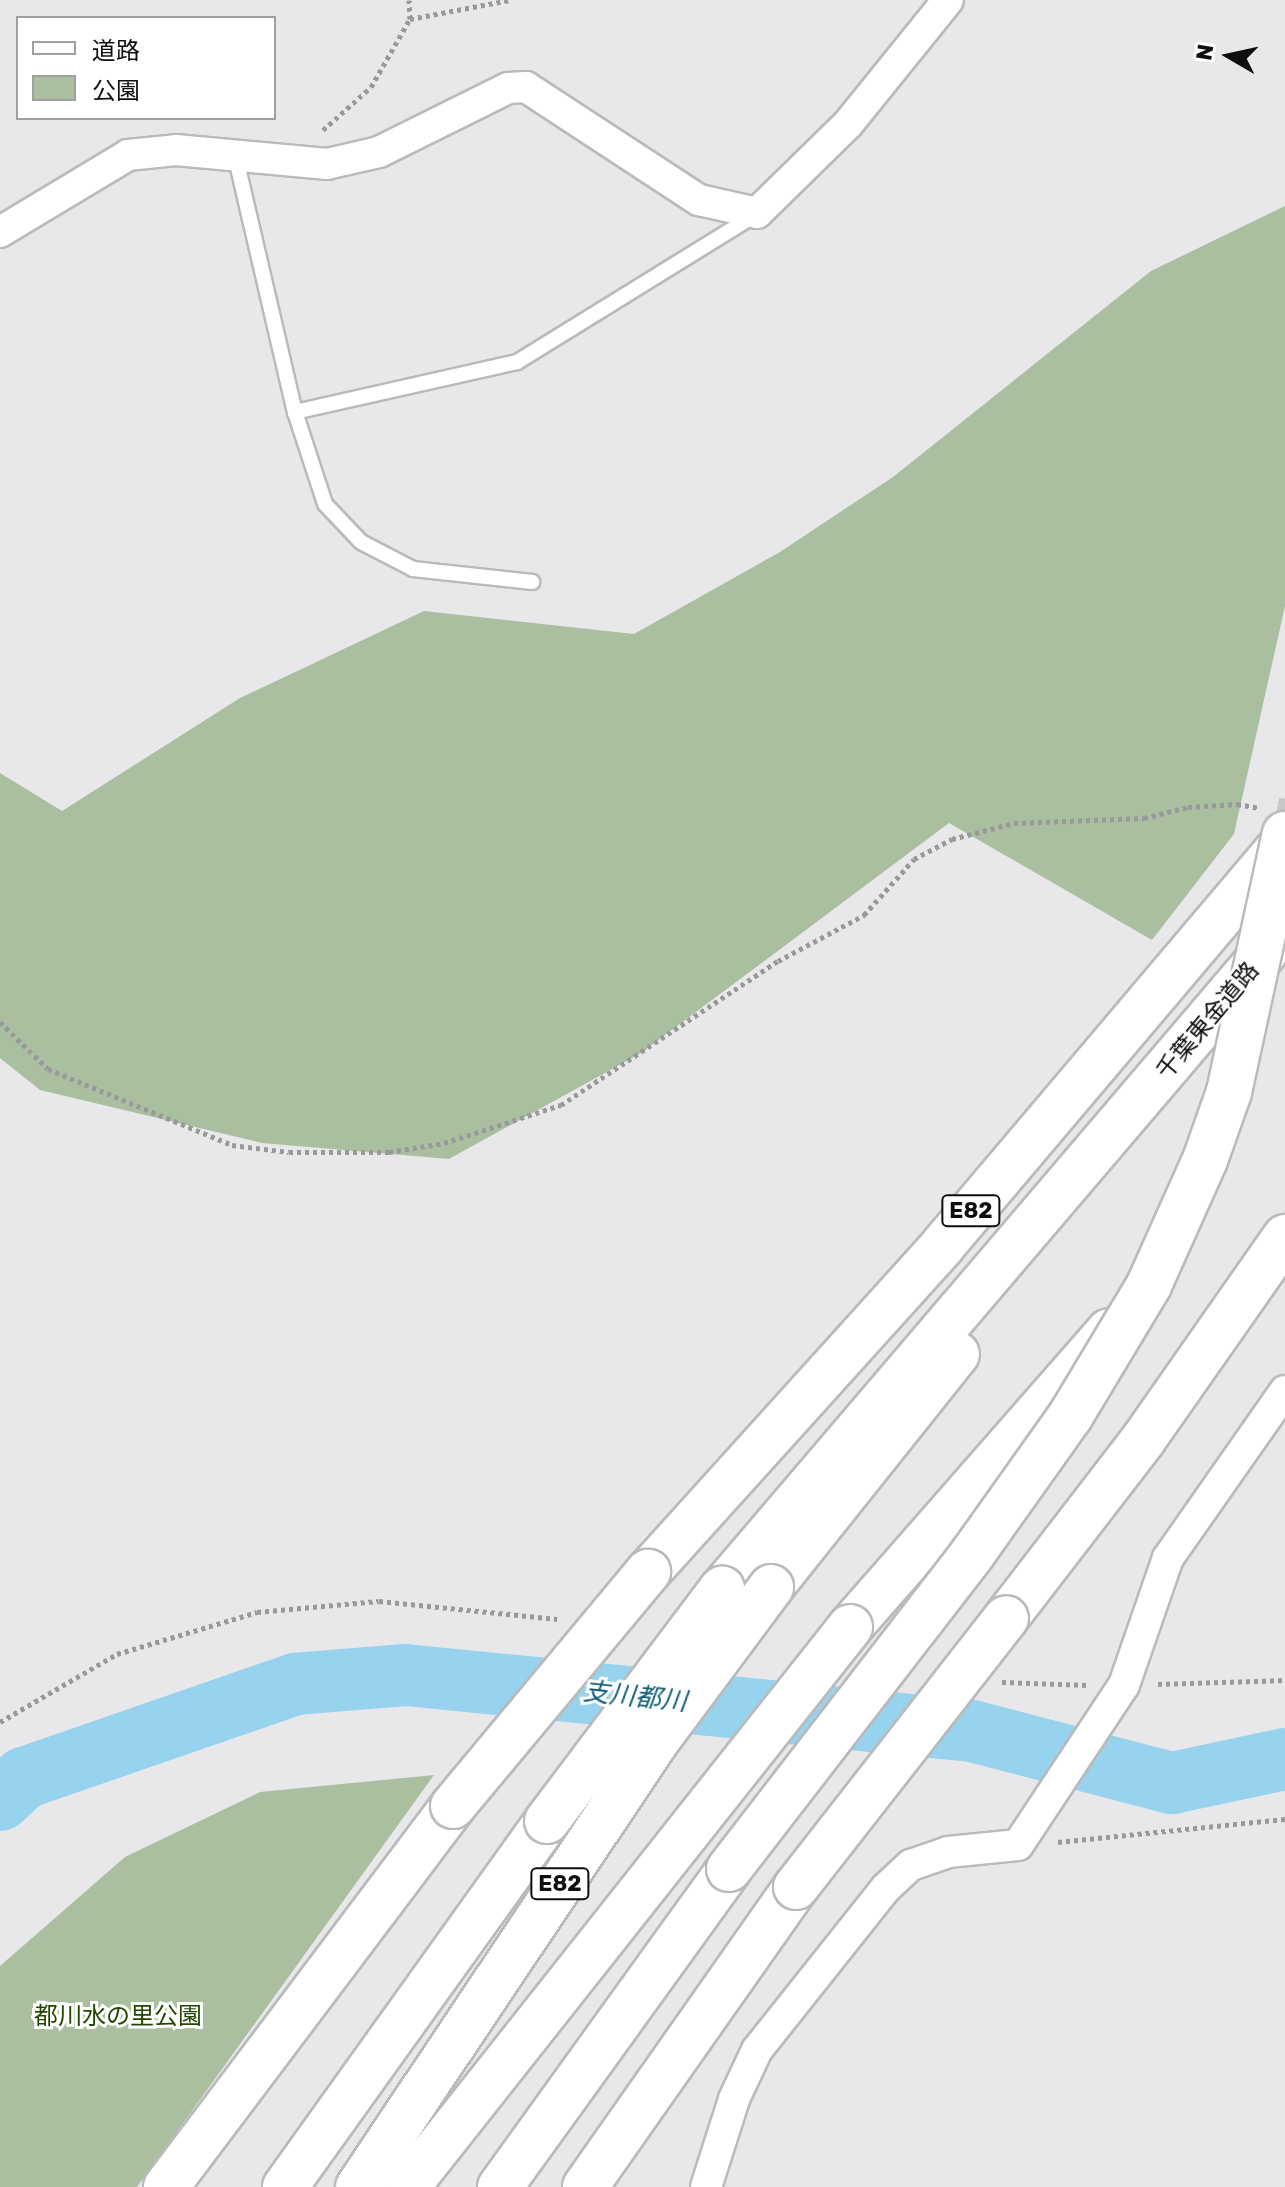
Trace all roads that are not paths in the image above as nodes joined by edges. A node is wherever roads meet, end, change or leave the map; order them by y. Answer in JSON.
{"nodes":[{"id":1,"x":948,"y":0,"type":"edge"},
{"id":2,"x":236,"y":159,"type":"junction"},
{"id":3,"x":757,"y":213,"type":"junction"},
{"id":4,"x":0,"y":232,"type":"edge"},
{"id":5,"x":295,"y":412,"type":"junction"},
{"id":6,"x":532,"y":582,"type":"dead end"},
{"id":7,"x":1278,"y":828,"type":"edge"},
{"id":8,"x":1285,"y":928,"type":"edge"},
{"id":9,"x":1130,"y":1113,"type":"junction"},
{"id":10,"x":1285,"y":1237,"type":"edge"},
{"id":11,"x":1149,"y":1285,"type":"junction"},
{"id":12,"x":1285,"y":1391,"type":"edge"},
{"id":13,"x":166,"y":2187,"type":"edge"},
{"id":14,"x":285,"y":2187,"type":"edge"},
{"id":15,"x":358,"y":2187,"type":"edge"},
{"id":16,"x":407,"y":2187,"type":"edge"},
{"id":17,"x":500,"y":2187,"type":"edge"},
{"id":18,"x":585,"y":2187,"type":"edge"},
{"id":19,"x":706,"y":2187,"type":"edge"}],
"edges":[{"from":1,"to":3,"type":"street"},
{"from":2,"to":3,"type":"street"},
{"from":2,"to":4,"type":"street"},
{"from":2,"to":5,"type":"lane"},
{"from":3,"to":5,"type":"lane"},
{"from":5,"to":6,"type":"lane"},
{"from":7,"to":11,"type":"highway","number":"E82","bridge":true},
{"from":7,"to":13,"type":"highway","number":"E82","bridge":true},
{"from":8,"to":9,"type":"highway","name":"千葉東金道路","number":"E82"},
{"from":9,"to":14,"type":"highway","number":"E82","bridge":true},
{"from":9,"to":15,"type":"highway","number":"E82","bridge":true},
{"from":10,"to":18,"type":"highway","bridge":true},
{"from":11,"to":16,"type":"highway","number":"E82","bridge":true},
{"from":11,"to":17,"type":"highway","bridge":true},
{"from":12,"to":19,"type":"street"}]}
